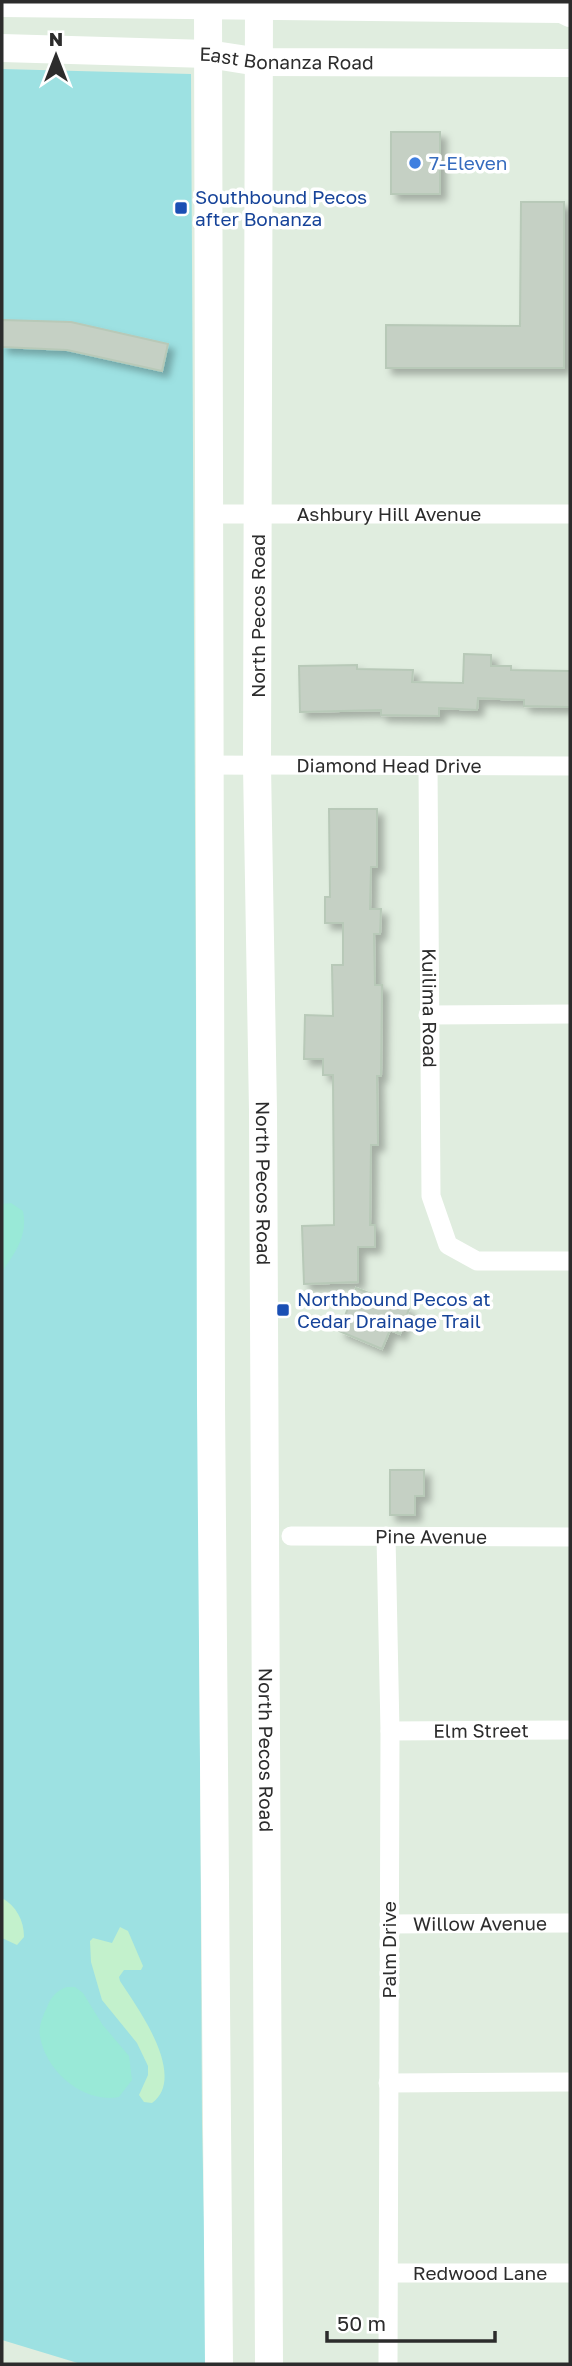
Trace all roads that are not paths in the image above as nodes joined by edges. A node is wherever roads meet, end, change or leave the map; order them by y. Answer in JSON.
{"nodes":[{"id":1,"x":2,"y":3,"type":"edge"},
{"id":2,"x":208,"y":5,"type":"edge"},
{"id":3,"x":259,"y":5,"type":"edge"},
{"id":4,"x":570,"y":13,"type":"edge"},
{"id":5,"x":2,"y":48,"type":"edge"},
{"id":6,"x":208,"y":54,"type":"junction"},
{"id":7,"x":259,"y":62,"type":"junction"},
{"id":8,"x":570,"y":62,"type":"edge"},
{"id":9,"x":209,"y":514,"type":"junction"},
{"id":10,"x":258,"y":514,"type":"junction"},
{"id":11,"x":570,"y":514,"type":"edge"},
{"id":12,"x":209,"y":765,"type":"junction"},
{"id":13,"x":257,"y":766,"type":"junction"},
{"id":14,"x":428,"y":766,"type":"junction"},
{"id":15,"x":570,"y":766,"type":"edge"},
{"id":16,"x":428,"y":1014,"type":"junction"},
{"id":17,"x":570,"y":1014,"type":"edge"},
{"id":18,"x":570,"y":1261,"type":"edge"},
{"id":19,"x":291,"y":1536,"type":"dead end"},
{"id":20,"x":386,"y":1536,"type":"junction"},
{"id":21,"x":570,"y":1537,"type":"edge"},
{"id":22,"x":570,"y":1730,"type":"edge"},
{"id":23,"x":390,"y":1731,"type":"junction"},
{"id":24,"x":570,"y":1923,"type":"edge"},
{"id":25,"x":389,"y":1924,"type":"junction"},
{"id":26,"x":570,"y":2082,"type":"edge"},
{"id":27,"x":388,"y":2083,"type":"junction"},
{"id":28,"x":389,"y":2273,"type":"junction"},
{"id":29,"x":570,"y":2273,"type":"edge"},
{"id":30,"x":219,"y":2364,"type":"edge"},
{"id":31,"x":269,"y":2364,"type":"edge"},
{"id":32,"x":388,"y":2364,"type":"edge"}],
"edges":[{"from":1,"to":2,"type":"main road"},
{"from":2,"to":3,"type":"main road"},
{"from":2,"to":6,"type":"main road"},
{"from":3,"to":4,"type":"main road"},
{"from":3,"to":7,"type":"main road","name":"North Pecos Road"},
{"from":5,"to":6,"type":"main road","name":"East Bonanza Road"},
{"from":6,"to":7,"type":"main road","name":"East Bonanza Road"},
{"from":6,"to":9,"type":"main road"},
{"from":7,"to":8,"type":"main road","name":"East Bonanza Road"},
{"from":7,"to":10,"type":"main road","name":"North Pecos Road"},
{"from":9,"to":10,"type":"street","name":"Ashbury Hill Avenue"},
{"from":9,"to":12,"type":"main road"},
{"from":10,"to":11,"type":"street","name":"Ashbury Hill Avenue"},
{"from":10,"to":13,"type":"main road","name":"North Pecos Road"},
{"from":12,"to":13,"type":"street","name":"Diamond Head Drive"},
{"from":12,"to":30,"type":"main road"},
{"from":13,"to":14,"type":"street","name":"Diamond Head Drive"},
{"from":13,"to":31,"type":"main road","name":"North Pecos Road"},
{"from":14,"to":15,"type":"street","name":"Diamond Head Drive"},
{"from":14,"to":16,"type":"street","name":"Kuilima Road"},
{"from":16,"to":17,"type":"street"},
{"from":16,"to":18,"type":"street","name":"Kuilima Road"},
{"from":19,"to":20,"type":"street","name":"Pine Avenue"},
{"from":20,"to":21,"type":"street","name":"Pine Avenue"},
{"from":20,"to":23,"type":"street","name":"Palm Drive"},
{"from":22,"to":23,"type":"street","name":"Elm Street"},
{"from":23,"to":25,"type":"street","name":"Palm Drive"},
{"from":24,"to":25,"type":"street","name":"Willow Avenue"},
{"from":25,"to":27,"type":"street","name":"Palm Drive"},
{"from":26,"to":27,"type":"street"},
{"from":27,"to":28,"type":"street","name":"Palm Drive"},
{"from":28,"to":29,"type":"street","name":"Redwood Lane"},
{"from":28,"to":32,"type":"street","name":"Palm Drive"}]}
